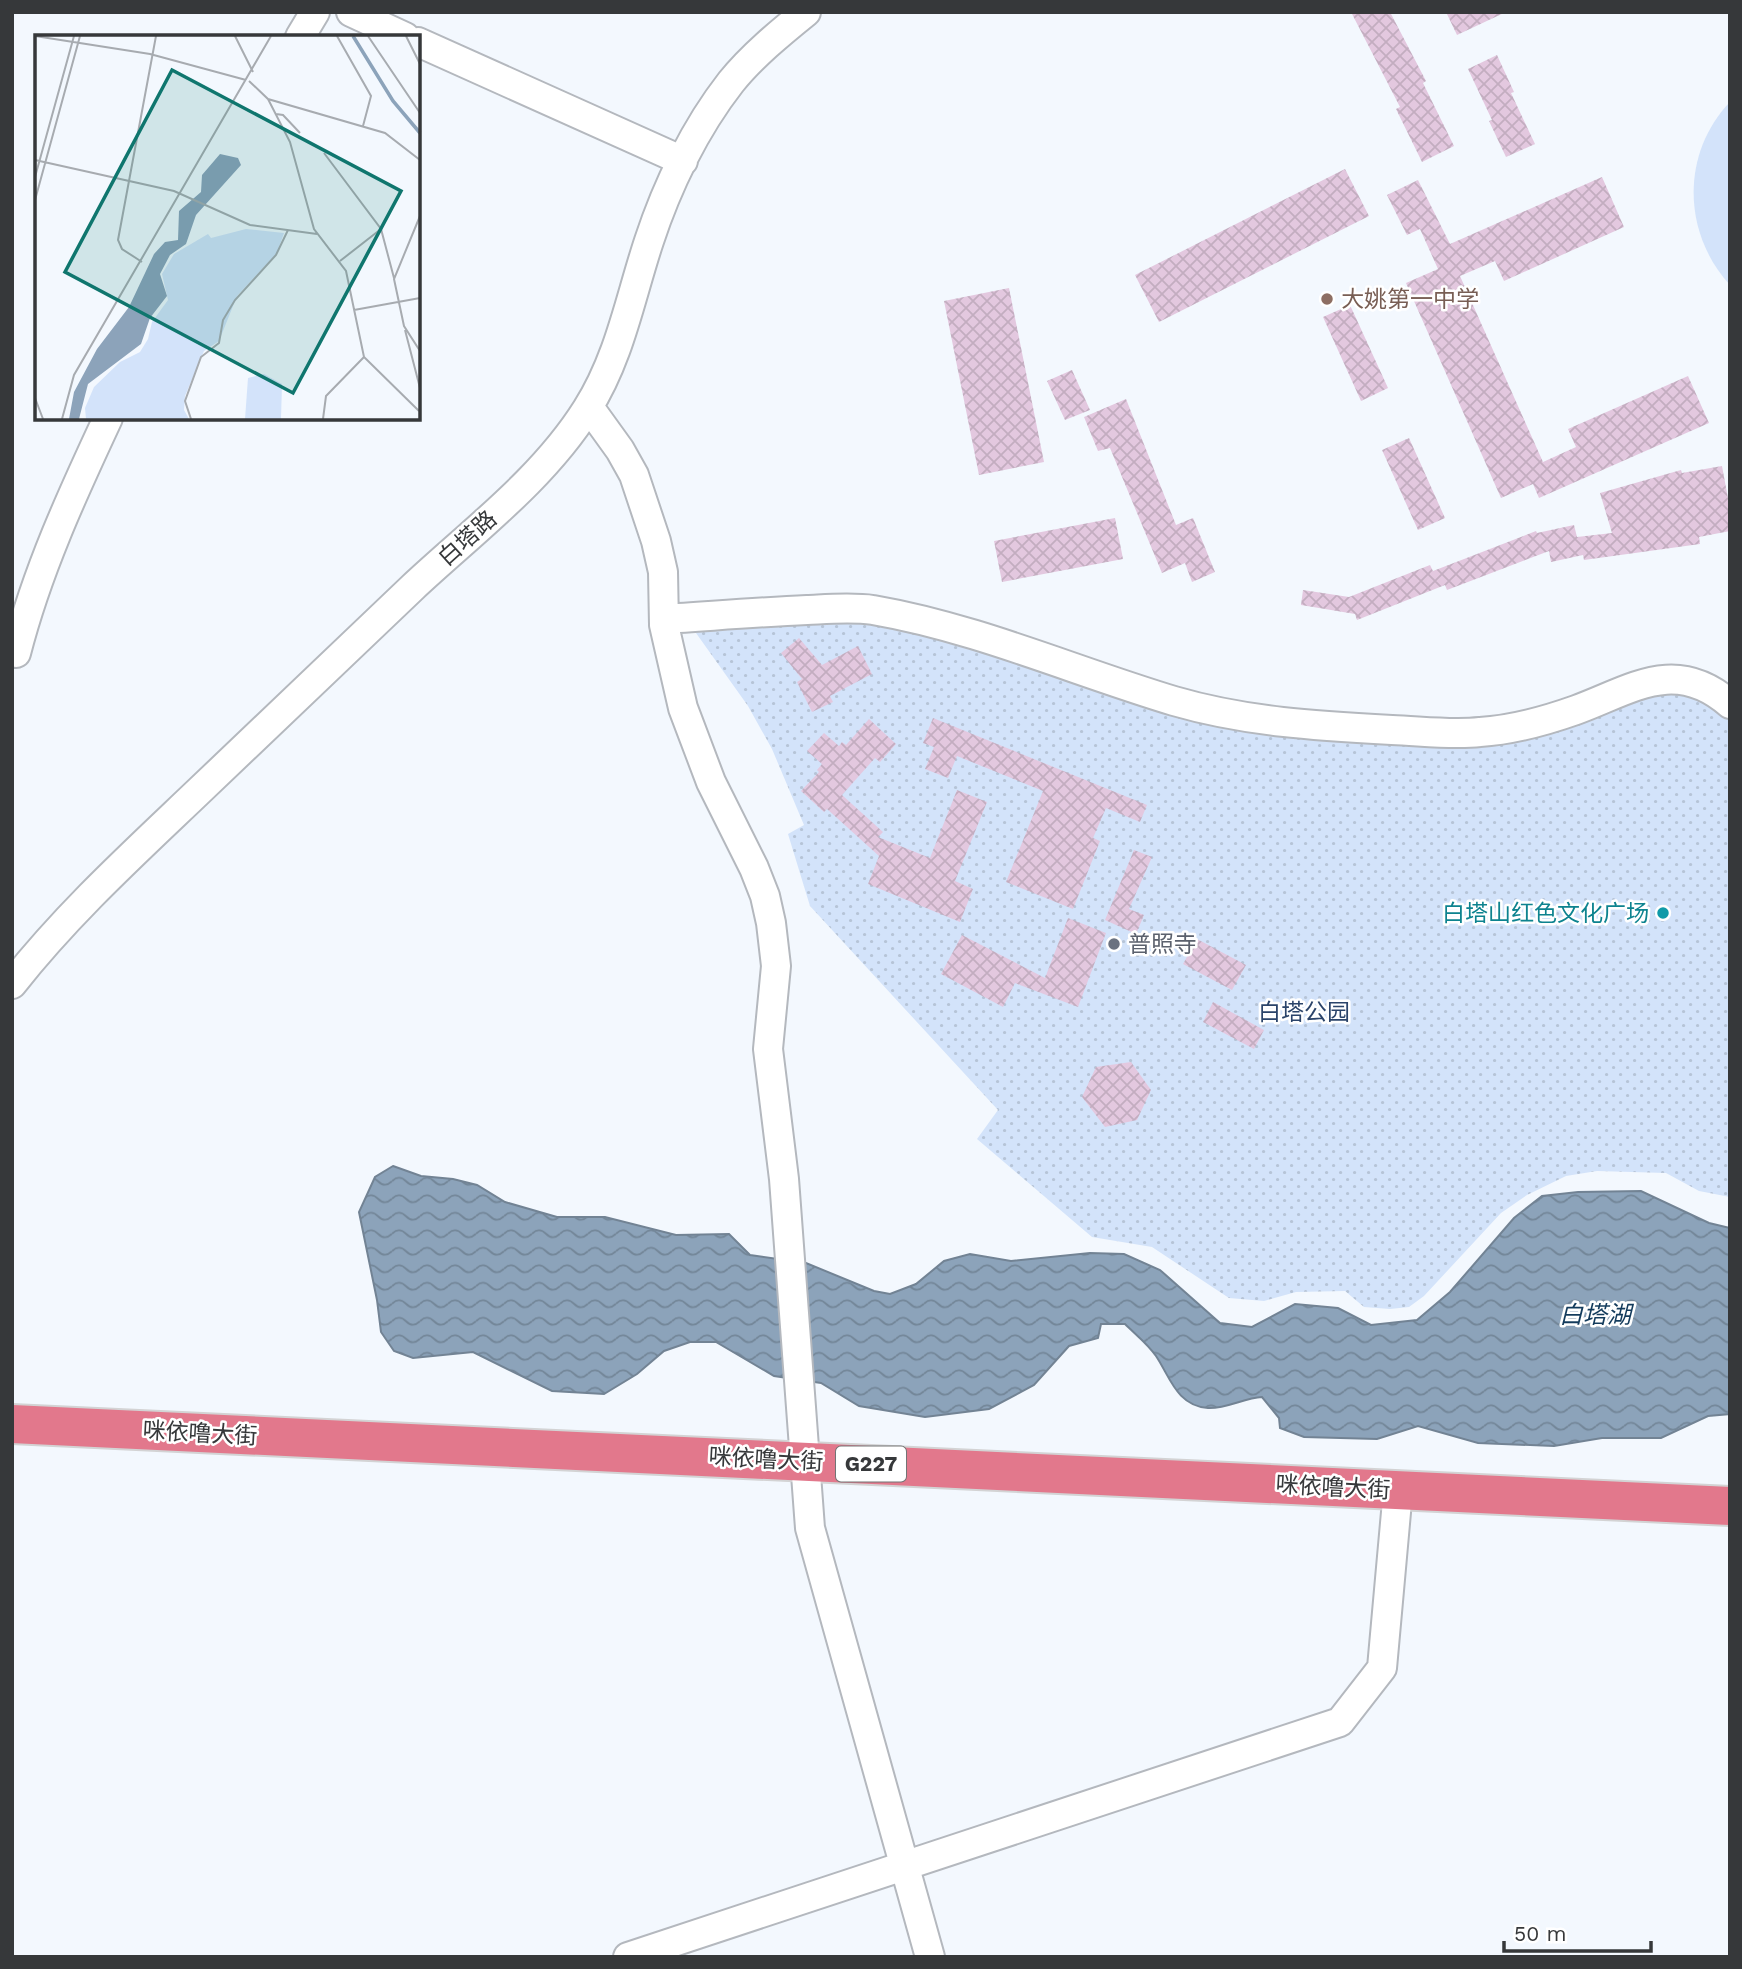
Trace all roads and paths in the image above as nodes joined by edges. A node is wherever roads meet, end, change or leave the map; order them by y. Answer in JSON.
{"nodes":[{"id":1,"x":315,"y":12,"type":"edge"},
{"id":2,"x":351,"y":12,"type":"edge"},
{"id":3,"x":806,"y":12,"type":"edge"},
{"id":4,"x":301,"y":35,"type":"edge"},
{"id":5,"x":401,"y":35,"type":"edge"},
{"id":6,"x":420,"y":44,"type":"edge"},
{"id":7,"x":683,"y":161,"type":"junction"},
{"id":8,"x":589,"y":407,"type":"junction"},
{"id":9,"x":107,"y":420,"type":"edge"},
{"id":10,"x":664,"y":619,"type":"junction"},
{"id":11,"x":16,"y":653,"type":"dead end"},
{"id":12,"x":1730,"y":704,"type":"edge"},
{"id":13,"x":12,"y":984,"type":"edge"},
{"id":14,"x":12,"y":1424,"type":"edge"},
{"id":15,"x":803,"y":1461,"type":"junction"},
{"id":16,"x":1398,"y":1490,"type":"junction"},
{"id":17,"x":1730,"y":1506,"type":"edge"},
{"id":18,"x":905,"y":1866,"type":"junction"},
{"id":19,"x":628,"y":1957,"type":"edge"},
{"id":20,"x":930,"y":1957,"type":"edge"}],
"edges":[{"from":1,"to":4,"type":"street"},
{"from":2,"to":5,"type":"street"},
{"from":3,"to":7,"type":"street","name":"白塔路"},
{"from":6,"to":7,"type":"street"},
{"from":7,"to":8,"type":"street","name":"白塔路"},
{"from":8,"to":10,"type":"street"},
{"from":8,"to":13,"type":"street","name":"白塔路"},
{"from":9,"to":11,"type":"street"},
{"from":10,"to":12,"type":"street"},
{"from":10,"to":15,"type":"street"},
{"from":14,"to":15,"type":"highway","name":"咪依噜大街","number":"G227"},
{"from":15,"to":16,"type":"highway","name":"咪依噜大街","number":"G227"},
{"from":15,"to":18,"type":"street"},
{"from":16,"to":17,"type":"highway","name":"咪依噜大街","number":"G227"},
{"from":16,"to":18,"type":"street"},
{"from":18,"to":19,"type":"street"},
{"from":18,"to":20,"type":"street"}]}
